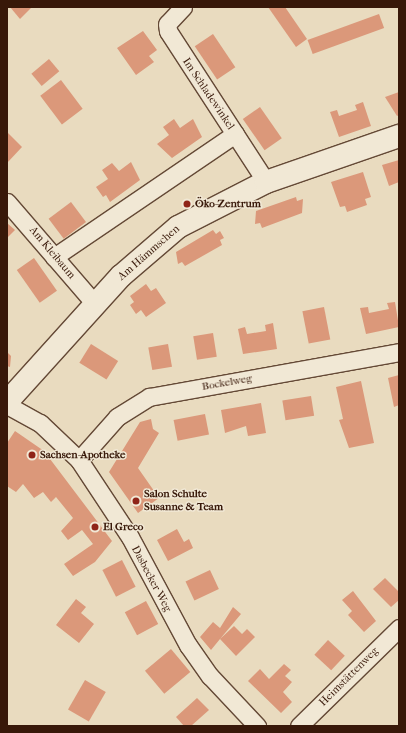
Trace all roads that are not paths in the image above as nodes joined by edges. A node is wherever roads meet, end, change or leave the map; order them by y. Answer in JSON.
{"nodes":[{"id":1,"x":183,"y":7,"type":"edge"},
{"id":2,"x":235,"y":134,"type":"junction"},
{"id":3,"x":399,"y":136,"type":"edge"},
{"id":4,"x":266,"y":182,"type":"junction"},
{"id":5,"x":7,"y":202,"type":"edge"},
{"id":6,"x":54,"y":257,"type":"junction"},
{"id":7,"x":95,"y":304,"type":"junction"},
{"id":8,"x":399,"y":352,"type":"edge"},
{"id":9,"x":7,"y":403,"type":"edge"},
{"id":10,"x":79,"y":460,"type":"junction"},
{"id":11,"x":399,"y":628,"type":"edge"},
{"id":12,"x":257,"y":726,"type":"edge"},
{"id":13,"x":299,"y":726,"type":"edge"}],
"edges":[{"from":1,"to":2,"type":"street","name":"Im Schladewinkel"},
{"from":2,"to":4,"type":"street","name":"Im Schladewinkel"},
{"from":2,"to":6,"type":"street"},
{"from":3,"to":4,"type":"street","name":"Am Hämmschen"},
{"from":4,"to":7,"type":"street","name":"Am Hämmschen"},
{"from":5,"to":6,"type":"street","name":"Am Kleibaum"},
{"from":6,"to":7,"type":"street","name":"Am Kleibaum"},
{"from":7,"to":9,"type":"street","name":"Am Hämmschen"},
{"from":8,"to":10,"type":"street","name":"Bockelweg"},
{"from":9,"to":10,"type":"street","name":"Dasbecker Weg"},
{"from":10,"to":12,"type":"street","name":"Dasbecker Weg"},
{"from":11,"to":13,"type":"street","name":"Heimstättenweg"}]}
